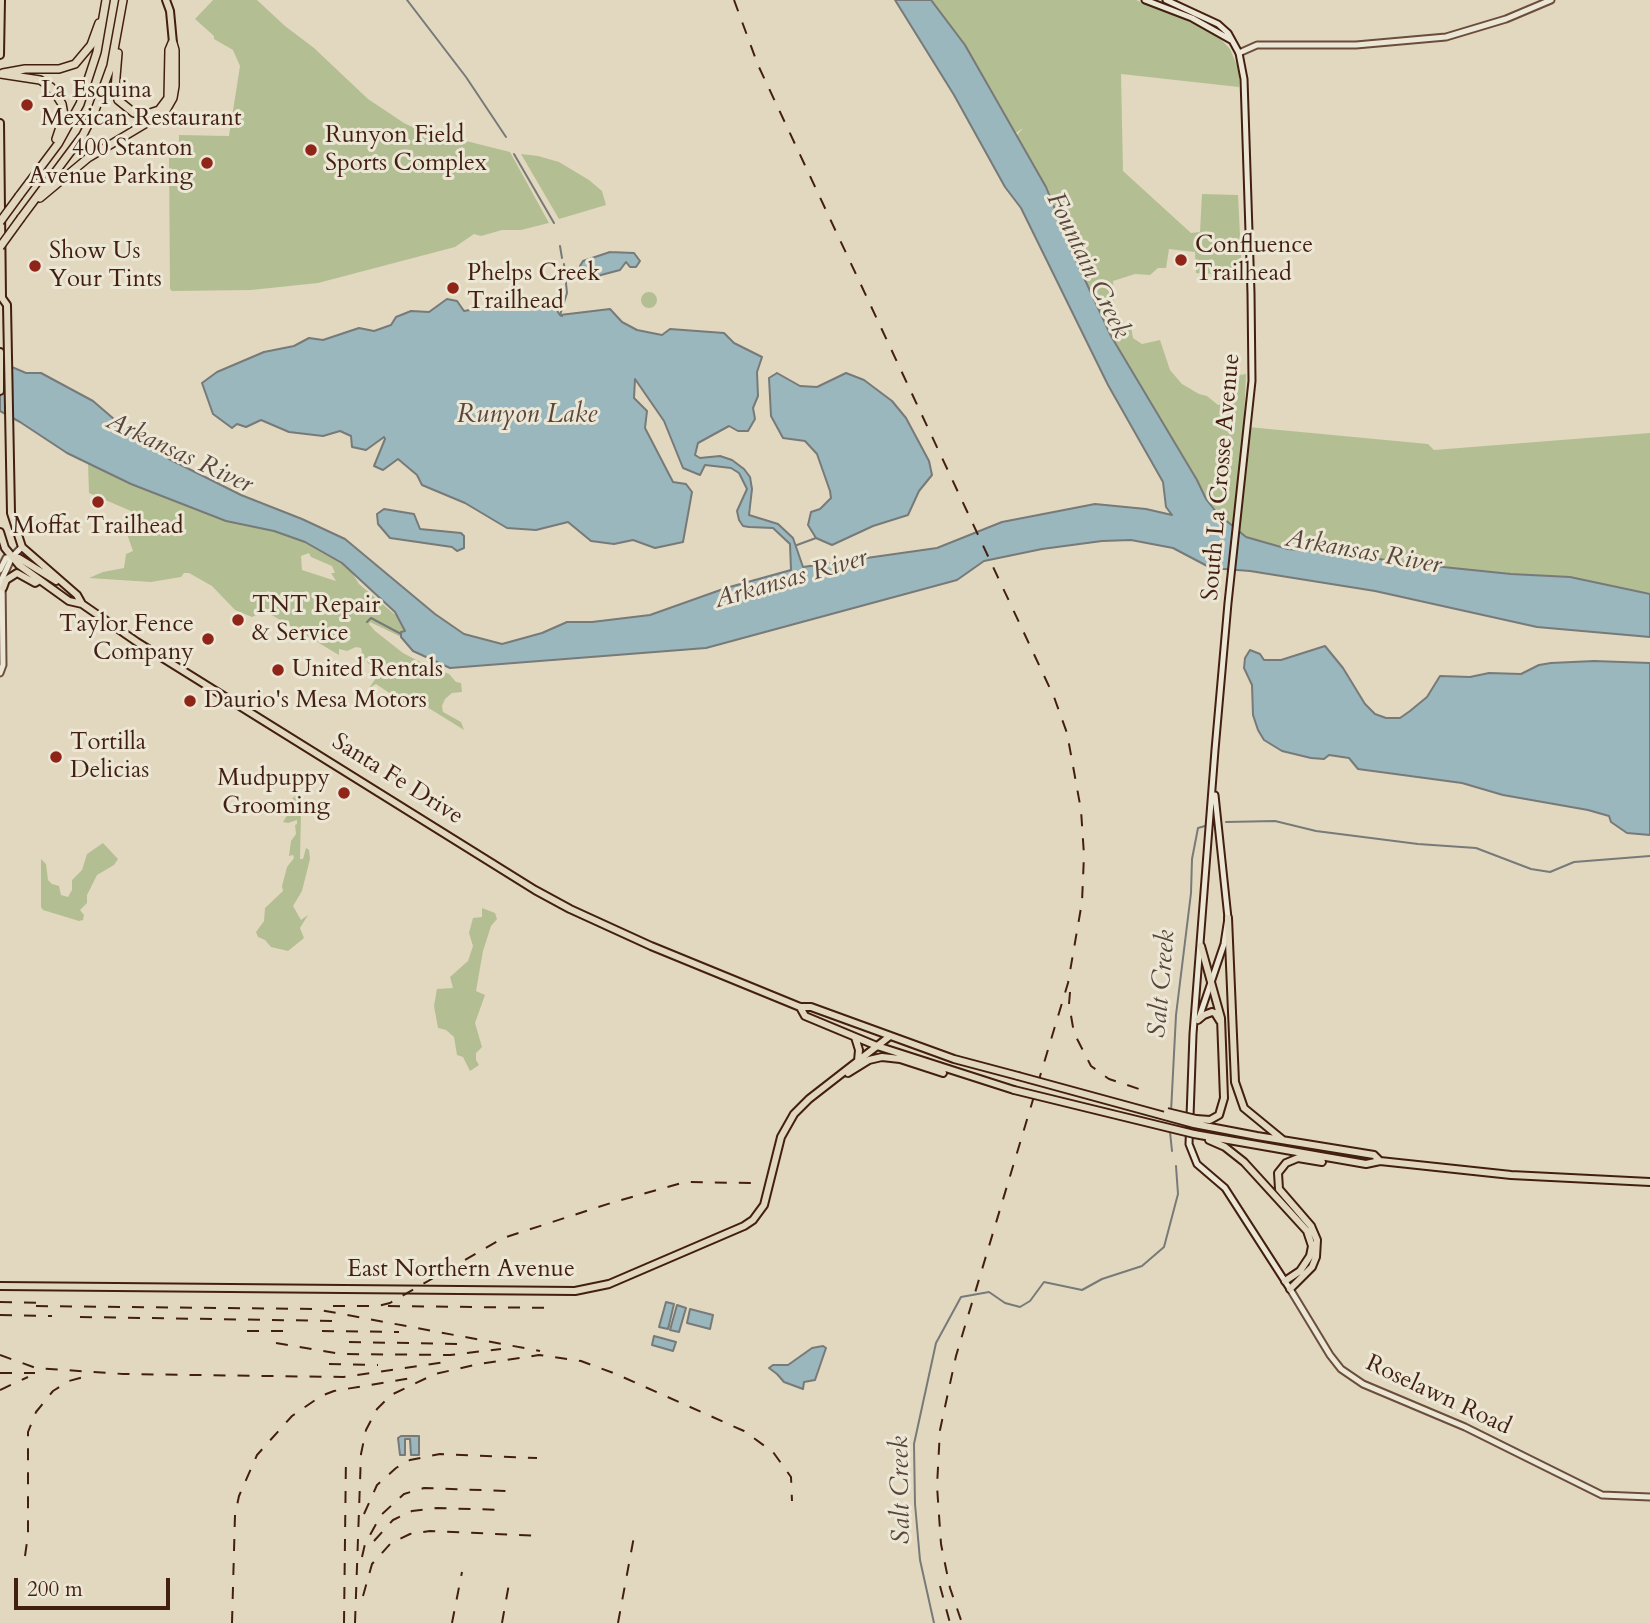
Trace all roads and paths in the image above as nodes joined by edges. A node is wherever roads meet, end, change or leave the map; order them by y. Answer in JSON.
{"nodes":[{"id":1,"x":1,"y":0,"type":"edge"},
{"id":2,"x":166,"y":0,"type":"edge"},
{"id":3,"x":1145,"y":0,"type":"edge"},
{"id":4,"x":1166,"y":0,"type":"edge"},
{"id":5,"x":1550,"y":0,"type":"edge"},
{"id":6,"x":123,"y":2,"type":"edge"},
{"id":7,"x":105,"y":3,"type":"edge"},
{"id":8,"x":1233,"y":42,"type":"junction"},
{"id":9,"x":173,"y":43,"type":"junction"},
{"id":10,"x":1239,"y":53,"type":"junction"},
{"id":11,"x":0,"y":55,"type":"edge"},
{"id":12,"x":0,"y":74,"type":"edge"},
{"id":13,"x":0,"y":123,"type":"edge"},
{"id":14,"x":29,"y":183,"type":"junction"},
{"id":15,"x":29,"y":207,"type":"junction"},
{"id":16,"x":0,"y":222,"type":"edge"},
{"id":17,"x":0,"y":247,"type":"edge"},
{"id":18,"x":1,"y":300,"type":"edge"},
{"id":19,"x":0,"y":353,"type":"edge"},
{"id":20,"x":0,"y":391,"type":"edge"},
{"id":21,"x":0,"y":532,"type":"edge"},
{"id":22,"x":22,"y":547,"type":"junction"},
{"id":23,"x":12,"y":557,"type":"junction"},
{"id":24,"x":0,"y":570,"type":"edge"},
{"id":25,"x":40,"y":580,"type":"junction"},
{"id":26,"x":68,"y":587,"type":"junction"},
{"id":27,"x":4,"y":588,"type":"junction"},
{"id":28,"x":82,"y":604,"type":"junction"},
{"id":29,"x":0,"y":673,"type":"edge"},
{"id":30,"x":1213,"y":778,"type":"junction"},
{"id":31,"x":1228,"y":918,"type":"junction"},
{"id":32,"x":1200,"y":946,"type":"junction"},
{"id":33,"x":1212,"y":981,"type":"junction"},
{"id":34,"x":800,"y":1007,"type":"junction"},
{"id":35,"x":1198,"y":1020,"type":"junction"},
{"id":36,"x":1221,"y":1025,"type":"junction"},
{"id":37,"x":1193,"y":1034,"type":"junction"},
{"id":38,"x":890,"y":1036,"type":"junction"},
{"id":39,"x":855,"y":1037,"type":"junction"},
{"id":40,"x":877,"y":1046,"type":"junction"},
{"id":41,"x":858,"y":1061,"type":"junction"},
{"id":42,"x":953,"y":1072,"type":"junction"},
{"id":43,"x":831,"y":1082,"type":"junction"},
{"id":44,"x":1190,"y":1110,"type":"joint"},
{"id":45,"x":1195,"y":1121,"type":"junction"},
{"id":46,"x":1194,"y":1134,"type":"junction"},
{"id":47,"x":1283,"y":1140,"type":"junction"},
{"id":48,"x":1327,"y":1158,"type":"junction"},
{"id":49,"x":1380,"y":1161,"type":"junction"},
{"id":50,"x":1650,"y":1182,"type":"edge"},
{"id":51,"x":1285,"y":1281,"type":"junction"},
{"id":52,"x":0,"y":1286,"type":"edge"},
{"id":53,"x":1290,"y":1289,"type":"junction"},
{"id":54,"x":1650,"y":1497,"type":"edge"}],
"edges":[{"from":1,"to":11,"type":"main road"},
{"from":2,"to":9,"type":"main road"},
{"from":3,"to":8,"type":"main road"},
{"from":4,"to":8,"type":"main road"},
{"from":5,"to":10,"type":"main road"},
{"from":6,"to":9,"type":"highway"},
{"from":6,"to":15,"type":"highway"},
{"from":7,"to":12,"type":"highway"},
{"from":7,"to":14,"type":"highway"},
{"from":8,"to":10,"type":"main road"},
{"from":9,"to":15,"type":"highway"},
{"from":10,"to":30,"type":"main road","name":"South La Crosse Avenue"},
{"from":12,"to":14,"type":"highway"},
{"from":13,"to":18,"type":"main road"},
{"from":14,"to":16,"type":"highway","bridge":true},
{"from":15,"to":17,"type":"highway","bridge":true},
{"from":18,"to":22,"type":"main road"},
{"from":19,"to":20,"type":"main road"},
{"from":21,"to":23,"type":"main road","name":"Santa Fe Drive"},
{"from":22,"to":23,"type":"main road"},
{"from":22,"to":26,"type":"main road","name":"Santa Fe Drive"},
{"from":23,"to":24,"type":"main road"},
{"from":23,"to":25,"type":"main road","name":"Santa Fe Drive"},
{"from":23,"to":26,"type":"main road"},
{"from":23,"to":27,"type":"main road"},
{"from":25,"to":27,"type":"main road"},
{"from":25,"to":28,"type":"main road","name":"Santa Fe Drive"},
{"from":26,"to":28,"type":"main road","name":"Santa Fe Drive"},
{"from":27,"to":29,"type":"main road"},
{"from":28,"to":34,"type":"main road","name":"Santa Fe Drive"},
{"from":30,"to":31,"type":"main road","name":"South La Crosse Avenue"},
{"from":30,"to":32,"type":"main road","name":"South La Crosse Avenue"},
{"from":31,"to":33,"type":"main road","name":"South La Crosse Avenue"},
{"from":31,"to":47,"type":"main road"},
{"from":32,"to":33,"type":"main road"},
{"from":32,"to":37,"type":"main road","name":"South La Crosse Avenue"},
{"from":33,"to":35,"type":"main road","name":"South La Crosse Avenue"},
{"from":33,"to":36,"type":"main road"},
{"from":34,"to":38,"type":"main road"},
{"from":34,"to":39,"type":"main road"},
{"from":35,"to":36,"type":"main road"},
{"from":35,"to":37,"type":"main road","name":"South La Crosse Avenue"},
{"from":36,"to":45,"type":"main road"},
{"from":37,"to":44,"type":"main road","name":"South La Crosse Avenue"},
{"from":38,"to":40,"type":"main road","name":"East Northern Avenue"},
{"from":38,"to":45,"type":"main road","bridge":true},
{"from":39,"to":40,"type":"main road"},
{"from":39,"to":41,"type":"main road"},
{"from":40,"to":41,"type":"main road","name":"East Northern Avenue"},
{"from":40,"to":42,"type":"main road"},
{"from":41,"to":43,"type":"main road","name":"East Northern Avenue"},
{"from":42,"to":43,"type":"main road"},
{"from":42,"to":46,"type":"main road","bridge":true},
{"from":43,"to":52,"type":"main road","name":"East Northern Avenue"},
{"from":44,"to":51,"type":"main road","name":"Roselawn Road"},
{"from":45,"to":47,"type":"main road"},
{"from":46,"to":48,"type":"main road"},
{"from":46,"to":51,"type":"main road"},
{"from":47,"to":49,"type":"main road"},
{"from":48,"to":49,"type":"main road"},
{"from":48,"to":53,"type":"main road"},
{"from":49,"to":50,"type":"main road"},
{"from":51,"to":53,"type":"main road","name":"Roselawn Road"},
{"from":53,"to":54,"type":"main road","name":"Roselawn Road"}]}
